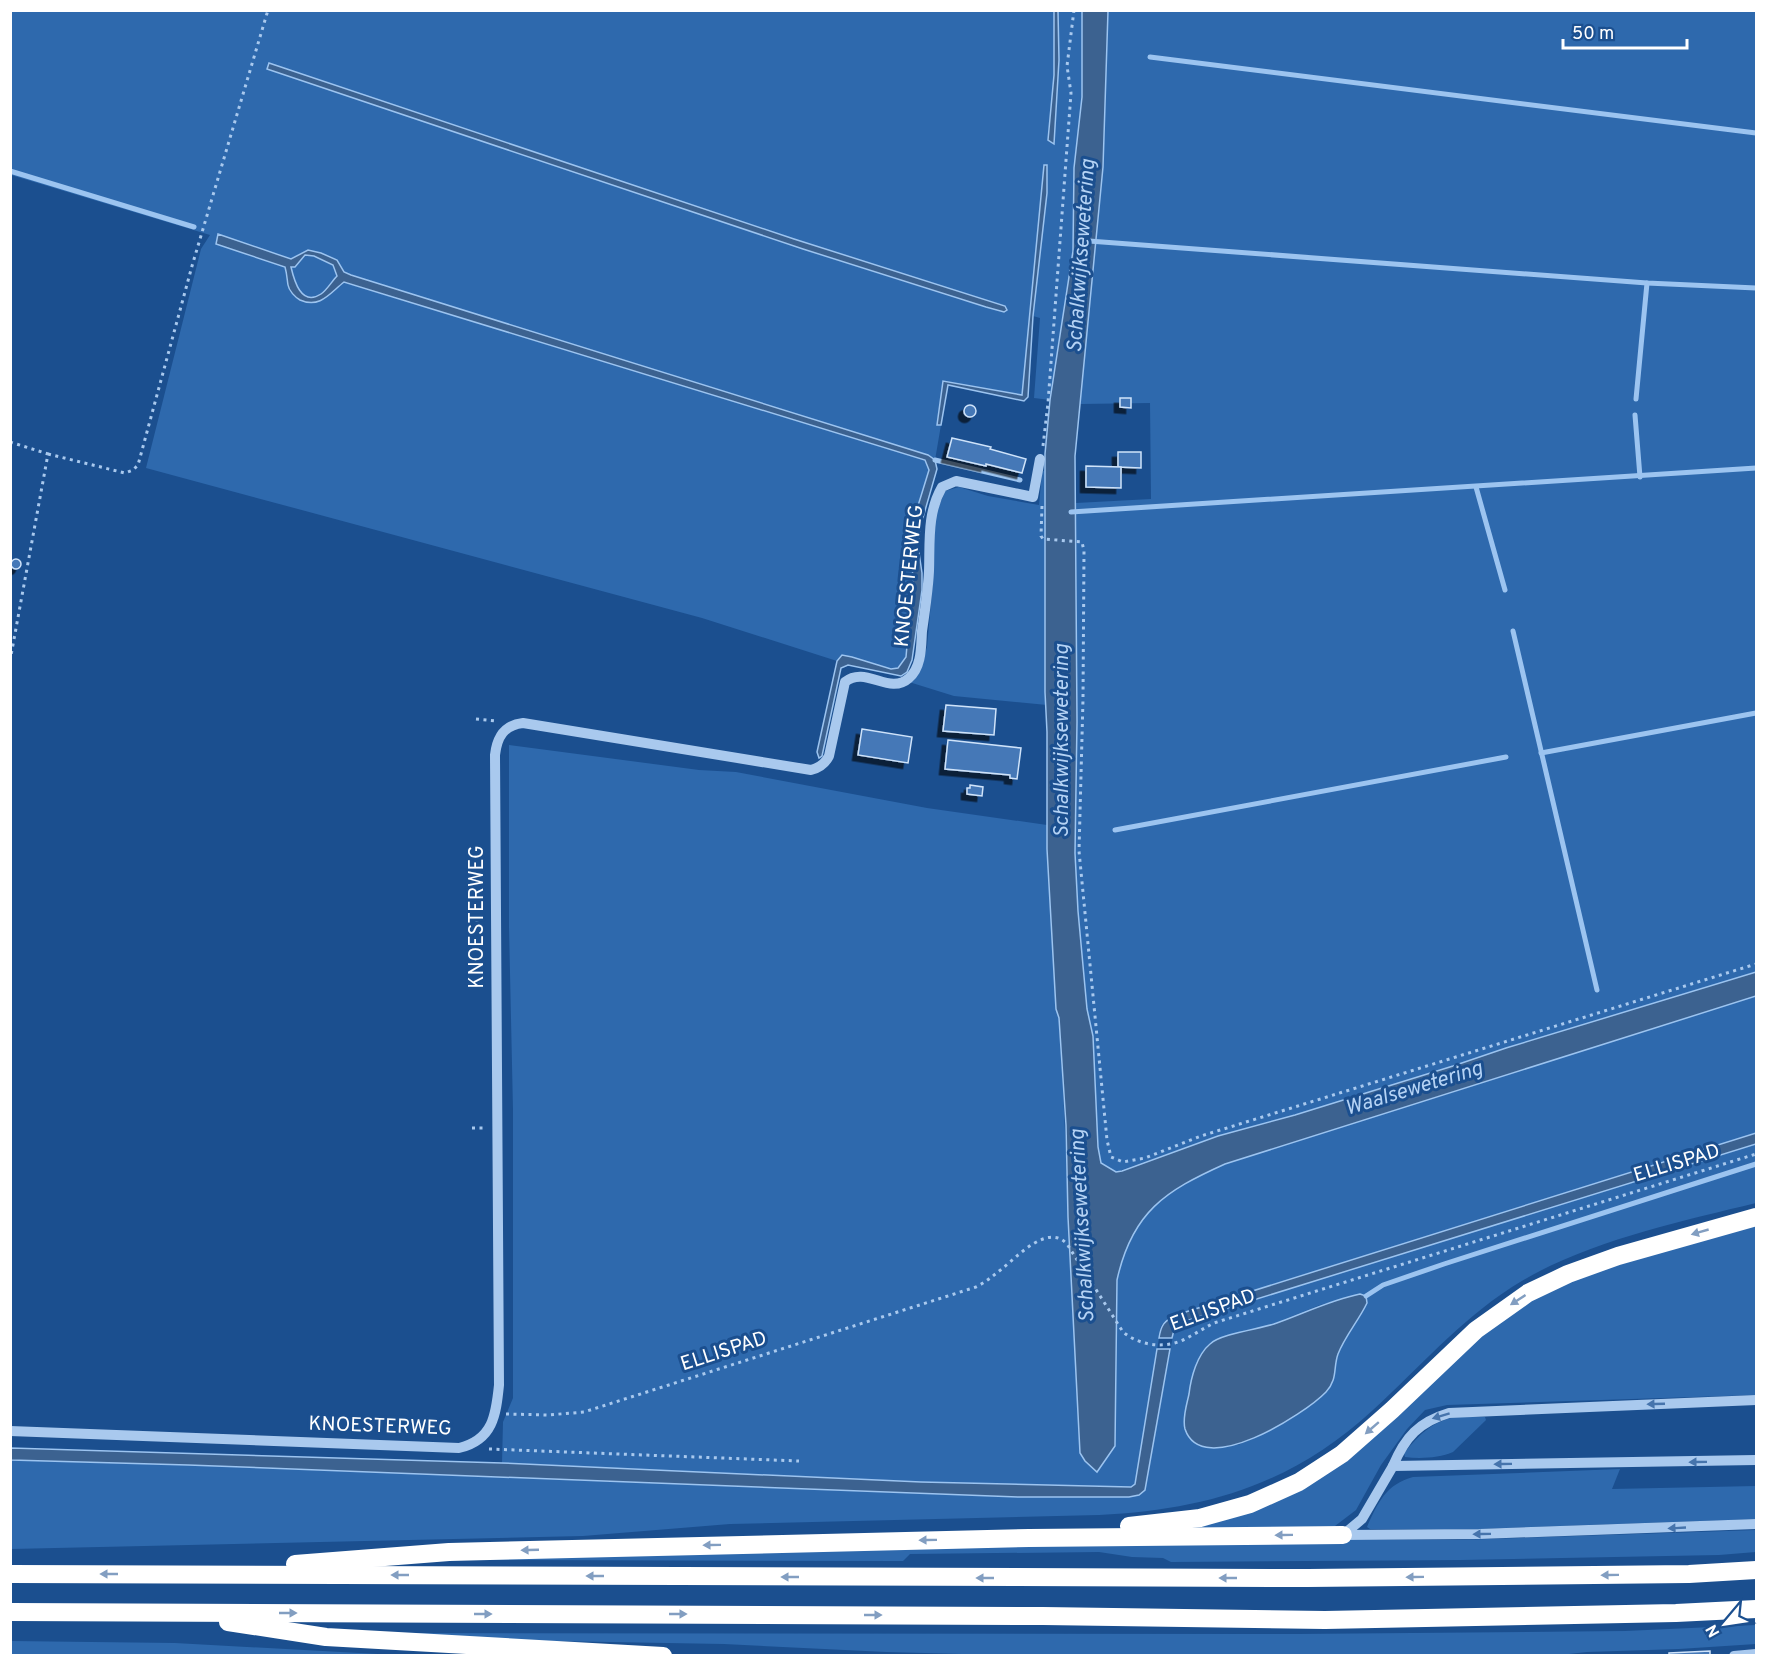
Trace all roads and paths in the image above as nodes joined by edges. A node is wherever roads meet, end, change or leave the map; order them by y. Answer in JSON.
{"nodes":[{"id":1,"x":268,"y":10,"type":"edge"},
{"id":2,"x":1074,"y":10,"type":"edge"},
{"id":3,"x":10,"y":442,"type":"edge"},
{"id":4,"x":48,"y":454,"type":"junction"},
{"id":5,"x":1040,"y":459,"type":"joint"},
{"id":6,"x":1033,"y":497,"type":"junction"},
{"id":7,"x":10,"y":661,"type":"edge"},
{"id":8,"x":1756,"y":964,"type":"edge"},
{"id":9,"x":1756,"y":1154,"type":"edge"},
{"id":10,"x":1756,"y":1217,"type":"edge"},
{"id":11,"x":1756,"y":1400,"type":"edge"},
{"id":12,"x":495,"y":1413,"type":"junction"},
{"id":13,"x":10,"y":1431,"type":"edge"},
{"id":14,"x":459,"y":1448,"type":"junction"},
{"id":15,"x":1756,"y":1460,"type":"edge"},
{"id":16,"x":799,"y":1461,"type":"dead end"},
{"id":17,"x":1393,"y":1466,"type":"junction"},
{"id":18,"x":1756,"y":1524,"type":"edge"},
{"id":19,"x":1343,"y":1535,"type":"junction"},
{"id":20,"x":1029,"y":1538,"type":"junction"},
{"id":21,"x":1756,"y":1570,"type":"edge"},
{"id":22,"x":10,"y":1574,"type":"edge"},
{"id":23,"x":167,"y":1574,"type":"junction"},
{"id":24,"x":1756,"y":1609,"type":"edge"},
{"id":25,"x":10,"y":1612,"type":"edge"},
{"id":26,"x":167,"y":1612,"type":"junction"},
{"id":27,"x":1756,"y":1654,"type":"edge"},
{"id":28,"x":663,"y":1656,"type":"edge"},
{"id":29,"x":1734,"y":1656,"type":"edge"}],
"edges":[{"from":1,"to":4,"type":"path"},
{"from":2,"to":5,"type":"path"},
{"from":3,"to":4,"type":"path"},
{"from":4,"to":7,"type":"path"},
{"from":5,"to":6,"type":"street"},
{"from":6,"to":8,"type":"path"},
{"from":6,"to":12,"type":"street","name":"KNOESTERWEG"},
{"from":9,"to":12,"type":"path","name":"ELLISPAD"},
{"from":10,"to":20,"type":"highway","one_way":true},
{"from":11,"to":17,"type":"street","one_way":true},
{"from":12,"to":14,"type":"street","name":"KNOESTERWEG"},
{"from":13,"to":14,"type":"street","name":"KNOESTERWEG"},
{"from":14,"to":16,"type":"path"},
{"from":15,"to":17,"type":"street","one_way":true},
{"from":17,"to":19,"type":"street"},
{"from":18,"to":19,"type":"street","one_way":true},
{"from":19,"to":20,"type":"highway","one_way":true},
{"from":20,"to":23,"type":"highway","one_way":true},
{"from":21,"to":23,"type":"highway","one_way":true},
{"from":23,"to":22,"type":"highway","one_way":true},
{"from":26,"to":24,"type":"highway","one_way":true},
{"from":25,"to":26,"type":"highway"},
{"from":26,"to":28,"type":"highway"},
{"from":27,"to":29,"type":"street"}]}
